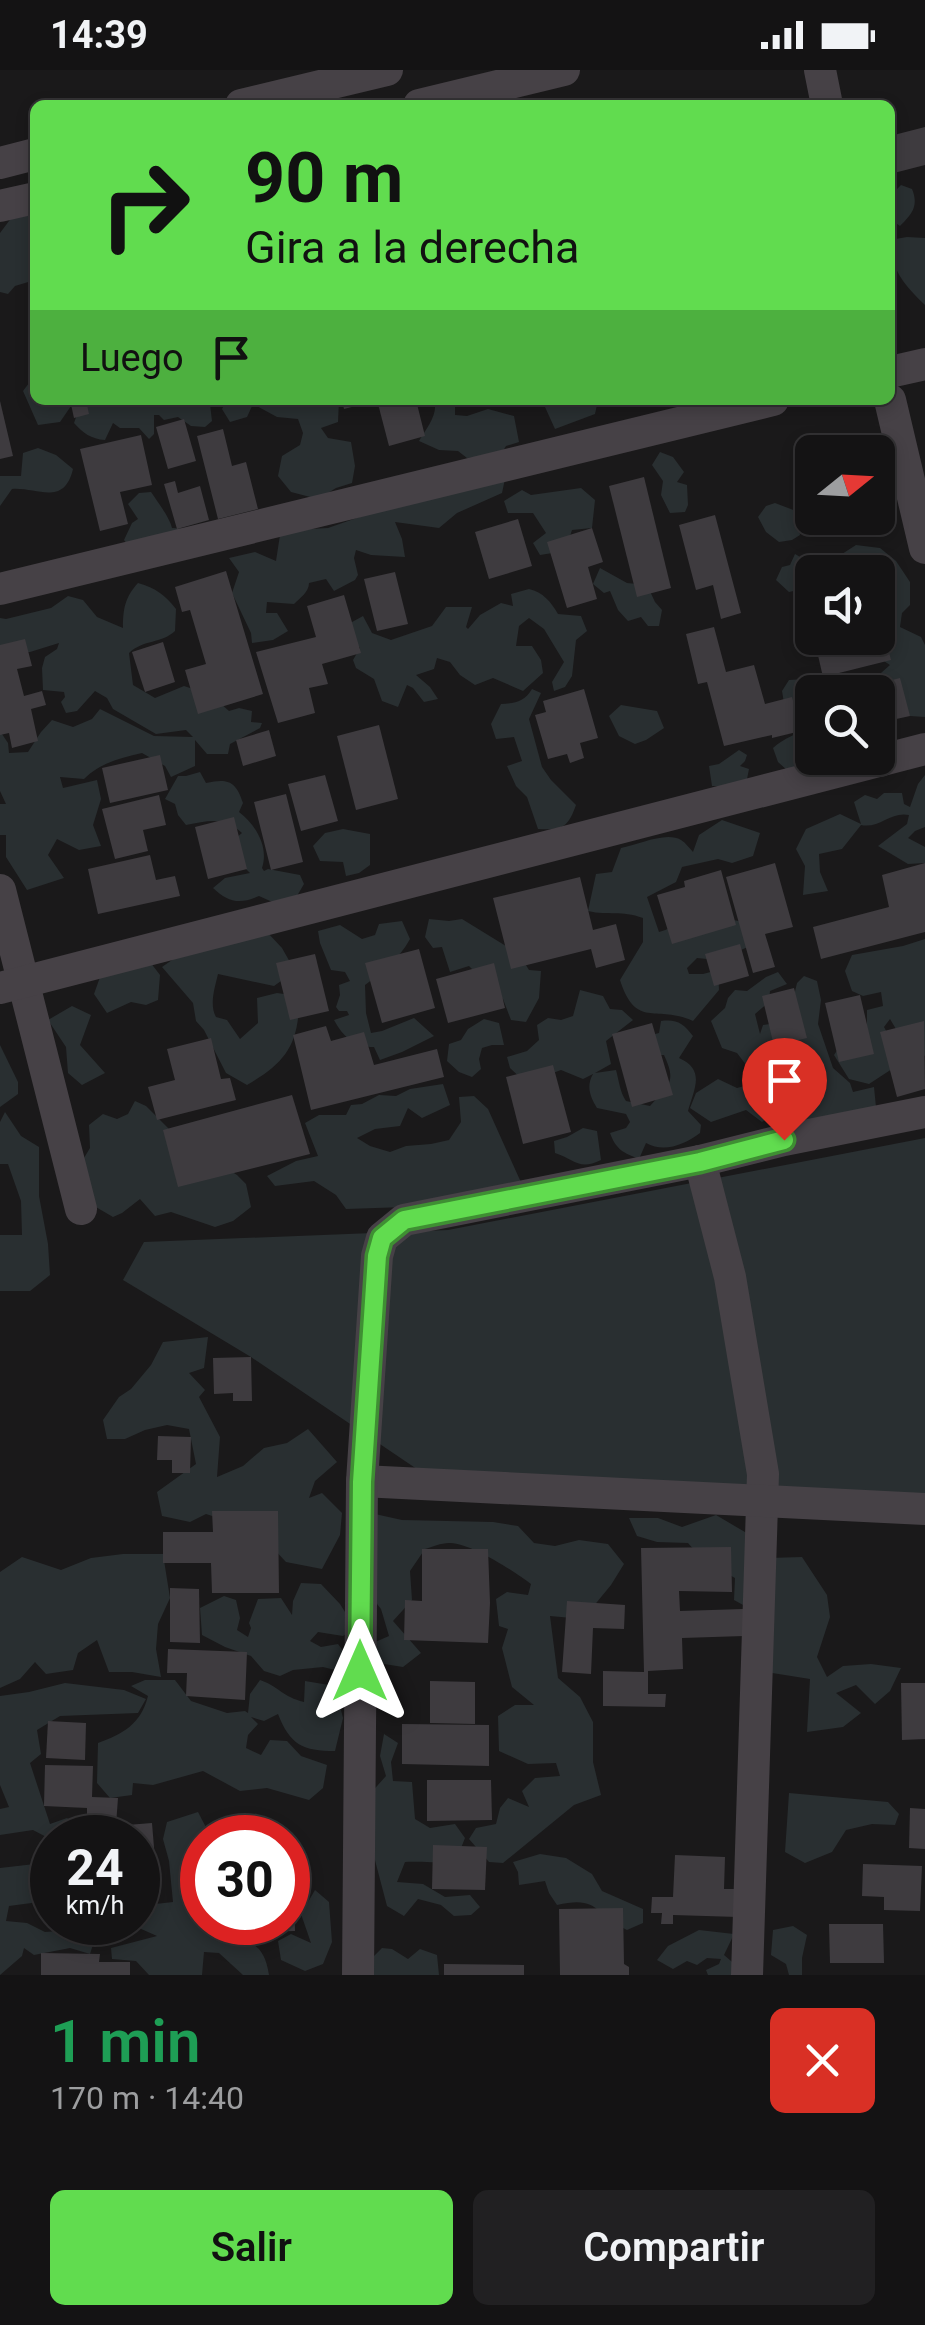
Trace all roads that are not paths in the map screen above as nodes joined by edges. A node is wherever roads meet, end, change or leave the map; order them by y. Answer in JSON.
{"nodes":[{"id":1,"x":387,"y":70,"type":"edge"},
{"id":2,"x":564,"y":70,"type":"edge"},
{"id":3,"x":820,"y":70,"type":"edge"},
{"id":4,"x":262,"y":100,"type":"edge"},
{"id":5,"x":440,"y":100,"type":"edge"},
{"id":6,"x":826,"y":100,"type":"edge"},
{"id":7,"x":30,"y":155,"type":"edge"},
{"id":8,"x":0,"y":163,"type":"edge"},
{"id":9,"x":30,"y":199,"type":"edge"},
{"id":10,"x":0,"y":206,"type":"edge"},
{"id":11,"x":925,"y":364,"type":"edge"},
{"id":12,"x":895,"y":371,"type":"edge"},
{"id":13,"x":753,"y":405,"type":"edge"},
{"id":14,"x":891,"y":405,"type":"edge"},
{"id":15,"x":925,"y":548,"type":"edge"},
{"id":16,"x":0,"y":589,"type":"edge"},
{"id":17,"x":925,"y":749,"type":"edge"},
{"id":18,"x":0,"y":890,"type":"edge"},
{"id":19,"x":11,"y":986,"type":"edge"},
{"id":20,"x":925,"y":1112,"type":"edge"},
{"id":21,"x":700,"y":1162,"type":"junction"},
{"id":22,"x":81,"y":1209,"type":"dead end"},
{"id":23,"x":362,"y":1482,"type":"junction"},
{"id":24,"x":762,"y":1501,"type":"junction"},
{"id":25,"x":925,"y":1508,"type":"edge"},
{"id":26,"x":358,"y":1975,"type":"edge"},
{"id":27,"x":747,"y":1975,"type":"edge"}],
"edges":[{"from":1,"to":4,"type":"street"},
{"from":2,"to":5,"type":"street"},
{"from":3,"to":6,"type":"street"},
{"from":7,"to":8,"type":"street"},
{"from":9,"to":10,"type":"street"},
{"from":11,"to":12,"type":"street"},
{"from":13,"to":16,"type":"street"},
{"from":14,"to":15,"type":"street"},
{"from":17,"to":19,"type":"street"},
{"from":18,"to":19,"type":"street"},
{"from":19,"to":22,"type":"street"},
{"from":20,"to":21,"type":"street"},
{"from":21,"to":23,"type":"street"},
{"from":21,"to":24,"type":"street"},
{"from":23,"to":24,"type":"street"},
{"from":23,"to":26,"type":"street"},
{"from":24,"to":25,"type":"street"},
{"from":24,"to":27,"type":"street"}]}
